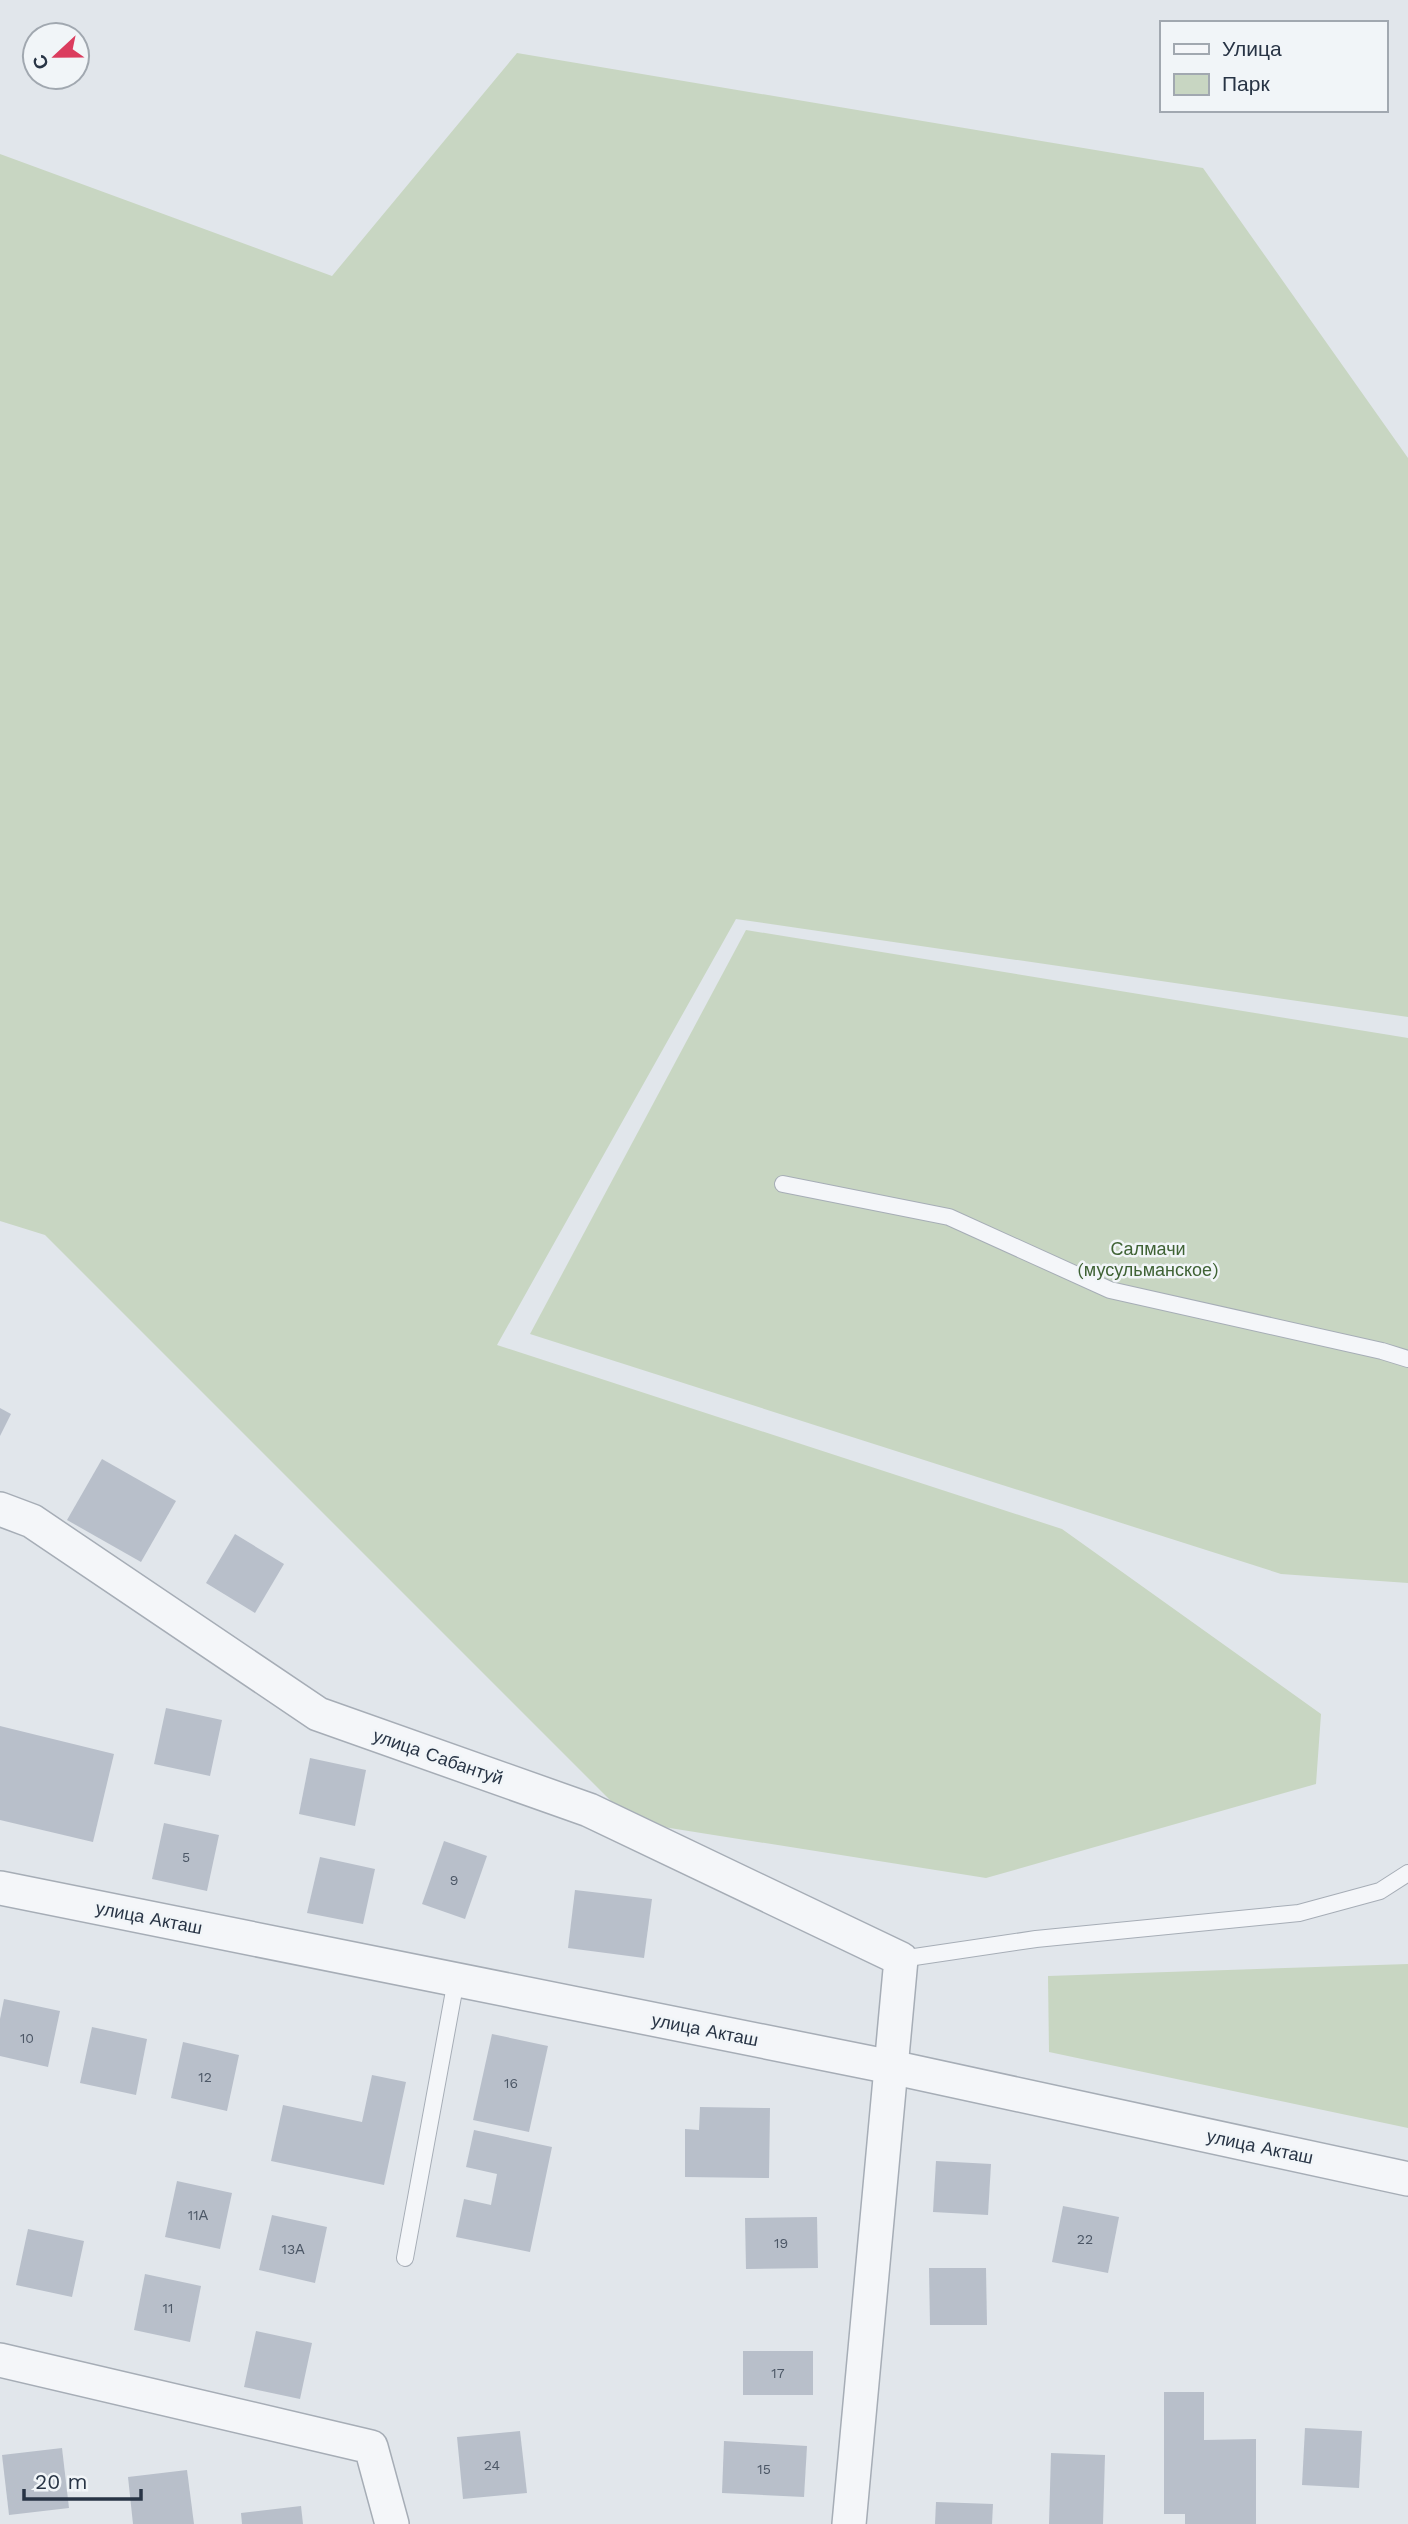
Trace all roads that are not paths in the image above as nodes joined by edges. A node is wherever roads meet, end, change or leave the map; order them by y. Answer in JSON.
{"nodes":[{"id":1,"x":783,"y":1184,"type":"dead end"},
{"id":2,"x":1408,"y":1359,"type":"edge"},
{"id":3,"x":0,"y":1508,"type":"edge"},
{"id":4,"x":1408,"y":1873,"type":"edge"},
{"id":5,"x":0,"y":1888,"type":"edge"},
{"id":6,"x":901,"y":1959,"type":"junction"},
{"id":7,"x":456,"y":1980,"type":"junction"},
{"id":8,"x":891,"y":2067,"type":"junction"},
{"id":9,"x":1408,"y":2179,"type":"edge"},
{"id":10,"x":405,"y":2259,"type":"dead end"},
{"id":11,"x":0,"y":2360,"type":"edge"},
{"id":12,"x":392,"y":2524,"type":"edge"},
{"id":13,"x":849,"y":2524,"type":"edge"}],
"edges":[{"from":1,"to":2,"type":"lane"},
{"from":3,"to":6,"type":"street","name":"улица Сабантуй"},
{"from":4,"to":6,"type":"lane"},
{"from":5,"to":7,"type":"street","name":"улица Акташ"},
{"from":6,"to":8,"type":"street"},
{"from":7,"to":8,"type":"street","name":"улица Акташ"},
{"from":7,"to":10,"type":"lane"},
{"from":8,"to":9,"type":"street","name":"улица Акташ"},
{"from":8,"to":13,"type":"street"},
{"from":11,"to":12,"type":"street"}]}
